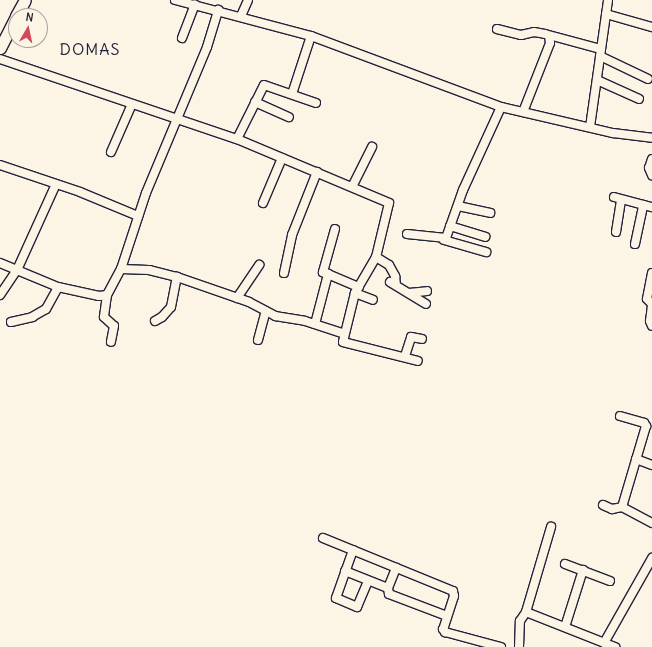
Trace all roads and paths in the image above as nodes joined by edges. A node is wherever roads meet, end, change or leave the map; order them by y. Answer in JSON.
{"nodes":[{"id":1,"x":175,"y":0,"type":"edge"},
{"id":2,"x":248,"y":0,"type":"edge"},
{"id":3,"x":608,"y":0,"type":"edge"},
{"id":4,"x":194,"y":4,"type":"junction"},
{"id":5,"x":218,"y":10,"type":"junction"},
{"id":6,"x":606,"y":14,"type":"junction"},
{"id":7,"x":241,"y":16,"type":"junction"},
{"id":8,"x":652,"y":27,"type":"edge"},
{"id":9,"x":497,"y":29,"type":"dead end"},
{"id":10,"x":8,"y":32,"type":"edge"},
{"id":11,"x":311,"y":36,"type":"junction"},
{"id":12,"x":549,"y":36,"type":"junction"},
{"id":13,"x":182,"y":38,"type":"dead end"},
{"id":14,"x":0,"y":48,"type":"edge"},
{"id":15,"x":600,"y":52,"type":"junction"},
{"id":16,"x":0,"y":59,"type":"edge"},
{"id":17,"x":648,"y":79,"type":"dead end"},
{"id":18,"x":597,"y":80,"type":"junction"},
{"id":19,"x":292,"y":94,"type":"junction"},
{"id":20,"x":639,"y":99,"type":"dead end"},
{"id":21,"x":255,"y":102,"type":"junction"},
{"id":22,"x":316,"y":103,"type":"dead end"},
{"id":23,"x":132,"y":104,"type":"junction"},
{"id":24,"x":502,"y":107,"type":"junction"},
{"id":25,"x":522,"y":112,"type":"junction"},
{"id":26,"x":289,"y":117,"type":"dead end"},
{"id":27,"x":178,"y":118,"type":"junction"},
{"id":28,"x":590,"y":127,"type":"junction"},
{"id":29,"x":652,"y":138,"type":"edge"},
{"id":30,"x":237,"y":139,"type":"junction"},
{"id":31,"x":372,"y":147,"type":"dead end"},
{"id":32,"x":111,"y":152,"type":"dead end"},
{"id":33,"x":282,"y":158,"type":"junction"},
{"id":34,"x":652,"y":159,"type":"edge"},
{"id":35,"x":0,"y":165,"type":"edge"},
{"id":36,"x":317,"y":172,"type":"junction"},
{"id":37,"x":652,"y":175,"type":"edge"},
{"id":38,"x":56,"y":184,"type":"junction"},
{"id":39,"x":352,"y":187,"type":"junction"},
{"id":40,"x":263,"y":203,"type":"dead end"},
{"id":41,"x":643,"y":205,"type":"junction"},
{"id":42,"x":458,"y":206,"type":"junction"},
{"id":43,"x":652,"y":207,"type":"edge"},
{"id":44,"x":490,"y":213,"type":"dead end"},
{"id":45,"x":138,"y":216,"type":"junction"},
{"id":46,"x":450,"y":226,"type":"junction"},
{"id":47,"x":335,"y":229,"type":"dead end"},
{"id":48,"x":616,"y":232,"type":"dead end"},
{"id":49,"x":407,"y":234,"type":"dead end"},
{"id":50,"x":486,"y":237,"type":"dead end"},
{"id":51,"x":444,"y":240,"type":"junction"},
{"id":52,"x":636,"y":244,"type":"dead end"},
{"id":53,"x":486,"y":252,"type":"dead end"},
{"id":54,"x":376,"y":257,"type":"junction"},
{"id":55,"x":0,"y":263,"type":"edge"},
{"id":56,"x":259,"y":264,"type":"dead end"},
{"id":57,"x":121,"y":268,"type":"junction"},
{"id":58,"x":17,"y":270,"type":"junction"},
{"id":59,"x":284,"y":273,"type":"dead end"},
{"id":60,"x":652,"y":273,"type":"edge"},
{"id":61,"x":328,"y":274,"type":"junction"},
{"id":62,"x":177,"y":277,"type":"junction"},
{"id":63,"x":61,"y":288,"type":"junction"},
{"id":64,"x":357,"y":290,"type":"junction"},
{"id":65,"x":427,"y":291,"type":"dead end"},
{"id":66,"x":409,"y":294,"type":"junction"},
{"id":67,"x":0,"y":295,"type":"edge"},
{"id":68,"x":107,"y":295,"type":"junction"},
{"id":69,"x":237,"y":298,"type":"junction"},
{"id":70,"x":373,"y":300,"type":"dead end"},
{"id":71,"x":426,"y":304,"type":"dead end"},
{"id":72,"x":652,"y":305,"type":"edge"},
{"id":73,"x":266,"y":311,"type":"junction"},
{"id":74,"x":155,"y":321,"type":"dead end"},
{"id":75,"x":11,"y":322,"type":"dead end"},
{"id":76,"x":315,"y":324,"type":"junction"},
{"id":77,"x":652,"y":326,"type":"edge"},
{"id":78,"x":344,"y":333,"type":"junction"},
{"id":79,"x":422,"y":339,"type":"dead end"},
{"id":80,"x":258,"y":340,"type":"dead end"},
{"id":81,"x":110,"y":342,"type":"dead end"},
{"id":82,"x":405,"y":356,"type":"junction"},
{"id":83,"x":418,"y":361,"type":"dead end"},
{"id":84,"x":620,"y":416,"type":"dead end"},
{"id":85,"x":636,"y":459,"type":"junction"},
{"id":86,"x":652,"y":465,"type":"edge"},
{"id":87,"x":603,"y":505,"type":"dead end"},
{"id":88,"x":622,"y":507,"type":"junction"},
{"id":89,"x":652,"y":523,"type":"edge"},
{"id":90,"x":551,"y":527,"type":"dead end"},
{"id":91,"x":323,"y":538,"type":"dead end"},
{"id":92,"x":353,"y":550,"type":"junction"},
{"id":93,"x":652,"y":558,"type":"edge"},
{"id":94,"x":565,"y":564,"type":"dead end"},
{"id":95,"x":396,"y":568,"type":"junction"},
{"id":96,"x":583,"y":570,"type":"junction"},
{"id":97,"x":345,"y":571,"type":"junction"},
{"id":98,"x":368,"y":581,"type":"junction"},
{"id":99,"x":610,"y":581,"type":"dead end"},
{"id":100,"x":388,"y":588,"type":"junction"},
{"id":101,"x":526,"y":612,"type":"junction"},
{"id":102,"x":447,"y":616,"type":"junction"},
{"id":103,"x":565,"y":628,"type":"junction"},
{"id":104,"x":604,"y":643,"type":"junction"},
{"id":105,"x":501,"y":647,"type":"edge"},
{"id":106,"x":519,"y":647,"type":"edge"},
{"id":107,"x":615,"y":647,"type":"edge"}],
"edges":[{"from":1,"to":4,"type":"street"},
{"from":2,"to":7,"type":"street"},
{"from":3,"to":6,"type":"street"},
{"from":4,"to":5,"type":"street"},
{"from":4,"to":13,"type":"street"},
{"from":5,"to":7,"type":"street"},
{"from":5,"to":27,"type":"street"},
{"from":6,"to":8,"type":"street"},
{"from":6,"to":15,"type":"street"},
{"from":7,"to":11,"type":"street"},
{"from":9,"to":12,"type":"street"},
{"from":10,"to":14,"type":"highway"},
{"from":11,"to":19,"type":"street"},
{"from":11,"to":24,"type":"street"},
{"from":12,"to":15,"type":"street"},
{"from":12,"to":25,"type":"street"},
{"from":15,"to":17,"type":"street"},
{"from":15,"to":18,"type":"street"},
{"from":16,"to":23,"type":"street"},
{"from":18,"to":20,"type":"street"},
{"from":18,"to":28,"type":"street"},
{"from":19,"to":21,"type":"street"},
{"from":19,"to":22,"type":"street"},
{"from":21,"to":26,"type":"street"},
{"from":21,"to":30,"type":"street"},
{"from":23,"to":27,"type":"street"},
{"from":23,"to":32,"type":"street"},
{"from":24,"to":25,"type":"street"},
{"from":24,"to":42,"type":"street"},
{"from":25,"to":28,"type":"street"},
{"from":27,"to":30,"type":"street"},
{"from":27,"to":45,"type":"street"},
{"from":28,"to":29,"type":"street"},
{"from":30,"to":33,"type":"street"},
{"from":31,"to":39,"type":"street"},
{"from":33,"to":36,"type":"street"},
{"from":33,"to":40,"type":"street"},
{"from":34,"to":37,"type":"street"},
{"from":35,"to":38,"type":"street"},
{"from":36,"to":39,"type":"street"},
{"from":36,"to":59,"type":"street"},
{"from":38,"to":45,"type":"street"},
{"from":38,"to":58,"type":"street"},
{"from":39,"to":54,"type":"street"},
{"from":41,"to":43,"type":"street"},
{"from":41,"to":48,"type":"street"},
{"from":41,"to":52,"type":"street"},
{"from":42,"to":44,"type":"street"},
{"from":42,"to":46,"type":"street"},
{"from":45,"to":57,"type":"street"},
{"from":46,"to":50,"type":"street"},
{"from":46,"to":51,"type":"street"},
{"from":47,"to":61,"type":"street"},
{"from":49,"to":51,"type":"street"},
{"from":51,"to":53,"type":"street"},
{"from":54,"to":64,"type":"street"},
{"from":54,"to":66,"type":"street"},
{"from":55,"to":58,"type":"street"},
{"from":56,"to":69,"type":"street"},
{"from":57,"to":62,"type":"street"},
{"from":57,"to":68,"type":"street"},
{"from":58,"to":63,"type":"street"},
{"from":58,"to":67,"type":"street"},
{"from":60,"to":72,"type":"street"},
{"from":61,"to":64,"type":"street"},
{"from":61,"to":76,"type":"street"},
{"from":62,"to":69,"type":"street"},
{"from":62,"to":74,"type":"street"},
{"from":63,"to":68,"type":"street"},
{"from":63,"to":75,"type":"street"},
{"from":64,"to":70,"type":"street"},
{"from":64,"to":78,"type":"street"},
{"from":65,"to":66,"type":"street"},
{"from":66,"to":71,"type":"street"},
{"from":68,"to":81,"type":"street"},
{"from":69,"to":73,"type":"street"},
{"from":72,"to":77,"type":"street"},
{"from":73,"to":76,"type":"street"},
{"from":73,"to":80,"type":"street"},
{"from":76,"to":78,"type":"street"},
{"from":78,"to":82,"type":"street"},
{"from":79,"to":82,"type":"street"},
{"from":82,"to":83,"type":"street"},
{"from":84,"to":85,"type":"street"},
{"from":85,"to":86,"type":"street"},
{"from":85,"to":88,"type":"street"},
{"from":87,"to":88,"type":"street"},
{"from":88,"to":89,"type":"street"},
{"from":90,"to":101,"type":"street"},
{"from":91,"to":92,"type":"street"},
{"from":92,"to":95,"type":"street"},
{"from":92,"to":97,"type":"street"},
{"from":93,"to":104,"type":"street"},
{"from":94,"to":96,"type":"street"},
{"from":95,"to":100,"type":"street"},
{"from":95,"to":102,"type":"street"},
{"from":96,"to":99,"type":"street"},
{"from":96,"to":103,"type":"street"},
{"from":97,"to":98,"type":"street"},
{"from":97,"to":98,"type":"street"},
{"from":98,"to":100,"type":"street"},
{"from":100,"to":102,"type":"street"},
{"from":101,"to":103,"type":"street"},
{"from":101,"to":106,"type":"street"},
{"from":102,"to":105,"type":"street"},
{"from":103,"to":104,"type":"street"},
{"from":104,"to":107,"type":"street"}]}
